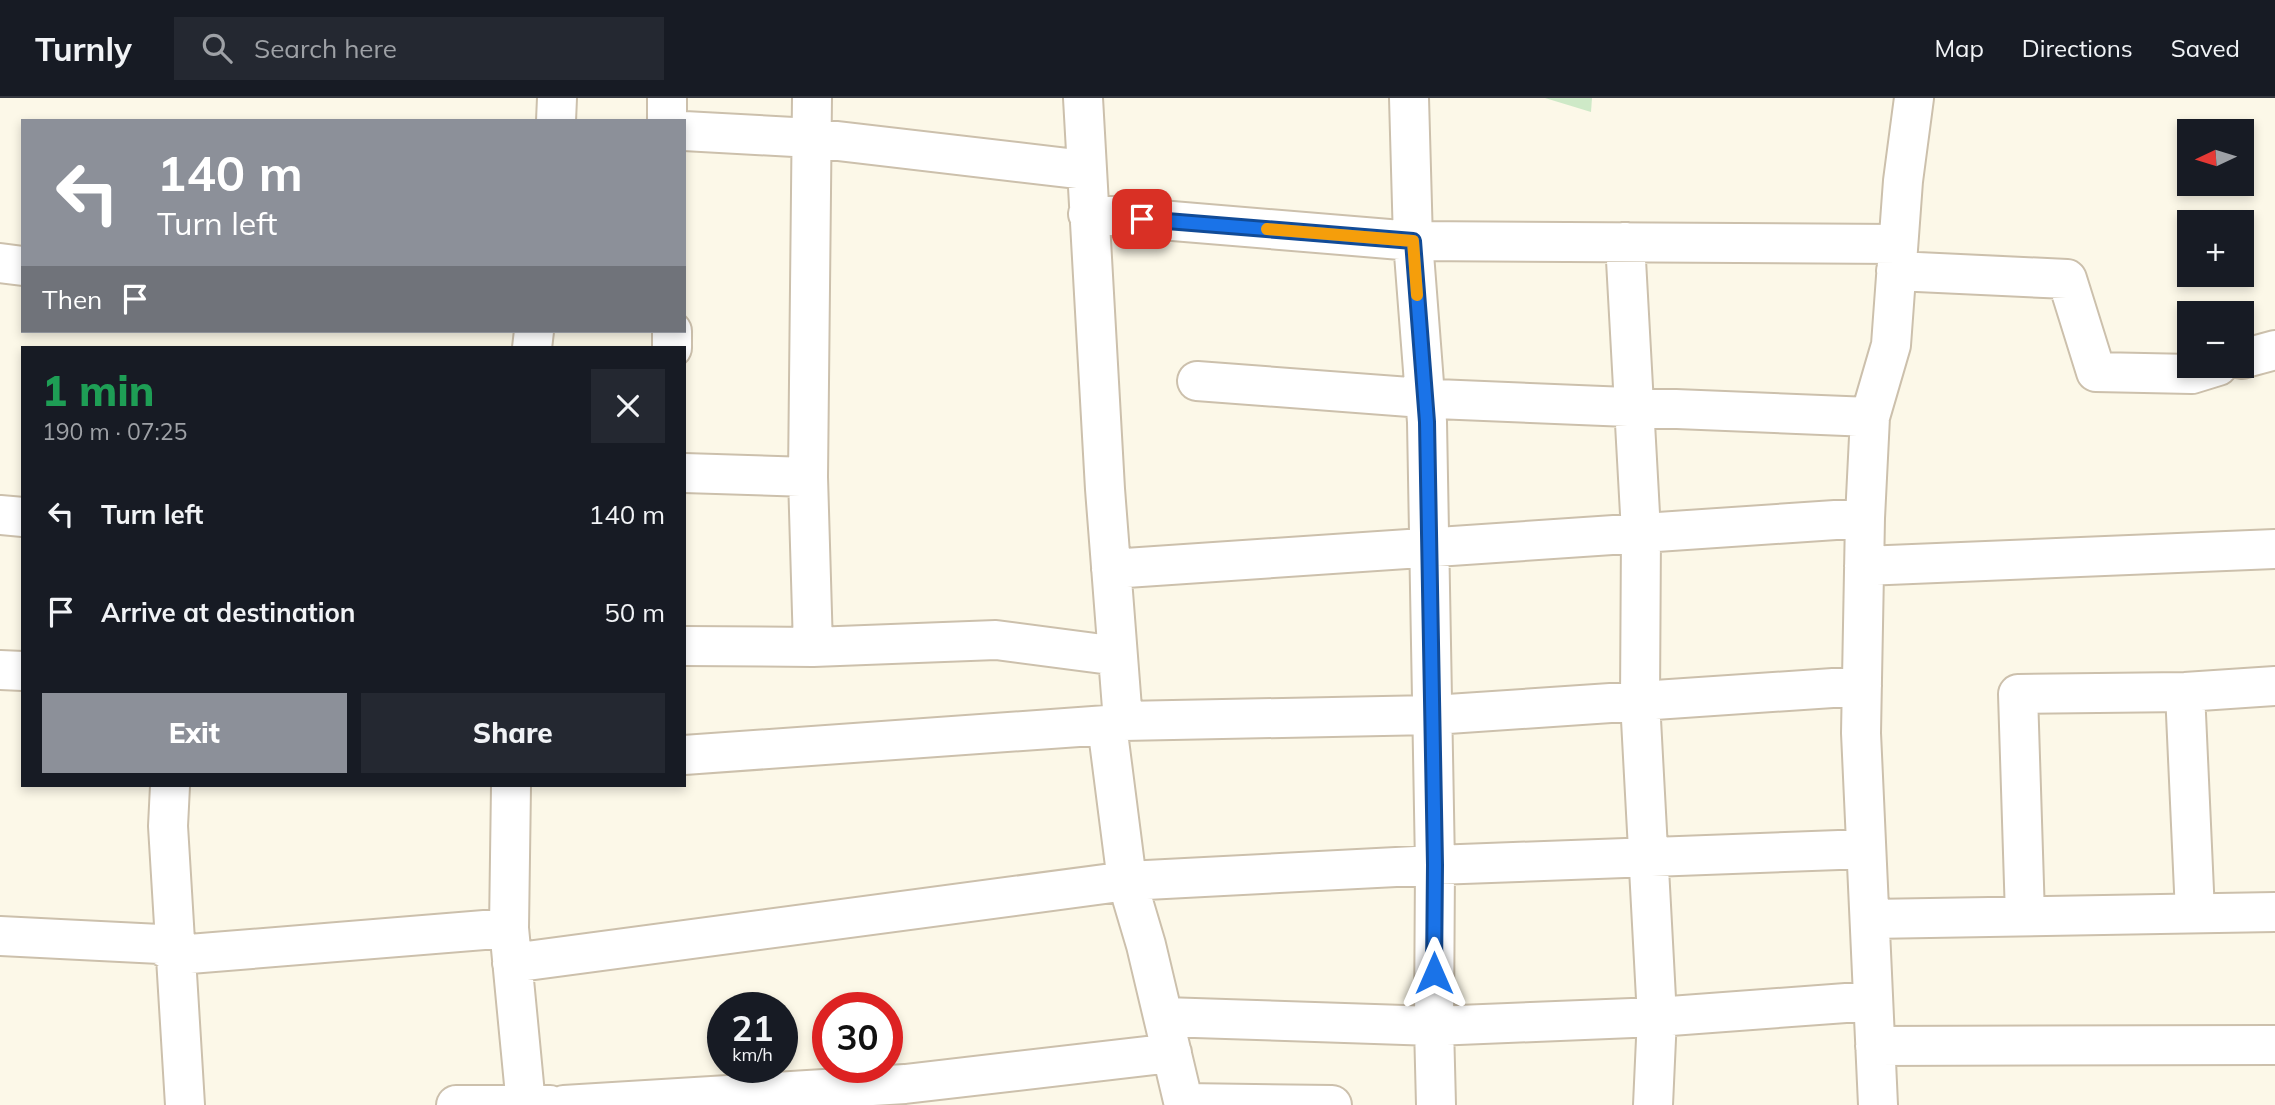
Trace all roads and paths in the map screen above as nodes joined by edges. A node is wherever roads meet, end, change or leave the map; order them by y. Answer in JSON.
{"nodes":[{"id":1,"x":557,"y":98,"type":"edge"},
{"id":2,"x":667,"y":98,"type":"edge"},
{"id":3,"x":812,"y":98,"type":"edge"},
{"id":4,"x":1083,"y":98,"type":"edge"},
{"id":5,"x":1409,"y":98,"type":"edge"},
{"id":6,"x":1914,"y":98,"type":"edge"},
{"id":7,"x":556,"y":119,"type":"edge"},
{"id":8,"x":667,"y":119,"type":"edge"},
{"id":9,"x":686,"y":131,"type":"edge"},
{"id":10,"x":812,"y":138,"type":"junction"},
{"id":11,"x":1085,"y":170,"type":"junction"},
{"id":12,"x":1088,"y":214,"type":"junction"},
{"id":13,"x":1413,"y":241,"type":"junction"},
{"id":14,"x":1625,"y":242,"type":"junction"},
{"id":15,"x":1897,"y":257,"type":"junction"},
{"id":16,"x":0,"y":263,"type":"edge"},
{"id":17,"x":21,"y":266,"type":"edge"},
{"id":18,"x":2275,"y":350,"type":"edge"},
{"id":19,"x":2254,"y":356,"type":"edge"},
{"id":20,"x":2177,"y":374,"type":"edge"},
{"id":21,"x":1197,"y":381,"type":"dead end"},
{"id":22,"x":1426,"y":398,"type":"junction"},
{"id":23,"x":1634,"y":407,"type":"junction"},
{"id":24,"x":1870,"y":417,"type":"junction"},
{"id":25,"x":686,"y":473,"type":"edge"},
{"id":26,"x":808,"y":477,"type":"junction"},
{"id":27,"x":0,"y":515,"type":"edge"},
{"id":28,"x":21,"y":517,"type":"edge"},
{"id":29,"x":1865,"y":517,"type":"junction"},
{"id":30,"x":1641,"y":532,"type":"junction"},
{"id":31,"x":1429,"y":546,"type":"junction"},
{"id":32,"x":2275,"y":549,"type":"edge"},
{"id":33,"x":1864,"y":566,"type":"junction"},
{"id":34,"x":1111,"y":569,"type":"junction"},
{"id":35,"x":686,"y":646,"type":"edge"},
{"id":36,"x":813,"y":646,"type":"junction"},
{"id":37,"x":1118,"y":656,"type":"junction"},
{"id":38,"x":0,"y":670,"type":"edge"},
{"id":39,"x":21,"y":671,"type":"edge"},
{"id":40,"x":1862,"y":686,"type":"junction"},
{"id":41,"x":2275,"y":687,"type":"edge"},
{"id":42,"x":2185,"y":692,"type":"junction"},
{"id":43,"x":1640,"y":701,"type":"junction"},
{"id":44,"x":1433,"y":715,"type":"junction"},
{"id":45,"x":1115,"y":723,"type":"junction"},
{"id":46,"x":686,"y":755,"type":"edge"},
{"id":47,"x":170,"y":787,"type":"edge"},
{"id":48,"x":511,"y":787,"type":"edge"},
{"id":49,"x":1867,"y":849,"type":"junction"},
{"id":50,"x":1648,"y":857,"type":"junction"},
{"id":51,"x":1435,"y":865,"type":"junction"},
{"id":52,"x":1128,"y":881,"type":"junction"},
{"id":53,"x":2275,"y":912,"type":"edge"},
{"id":54,"x":2195,"y":913,"type":"junction"},
{"id":55,"x":2025,"y":916,"type":"junction"},
{"id":56,"x":1870,"y":919,"type":"junction"},
{"id":57,"x":0,"y":936,"type":"edge"},
{"id":58,"x":511,"y":946,"type":"junction"},
{"id":59,"x":177,"y":956,"type":"junction"},
{"id":60,"x":1873,"y":1001,"type":"junction"},
{"id":61,"x":1657,"y":1017,"type":"junction"},
{"id":62,"x":1434,"y":1026,"type":"junction"},
{"id":63,"x":1168,"y":1035,"type":"junction"},
{"id":64,"x":2275,"y":1045,"type":"edge"},
{"id":65,"x":1875,"y":1046,"type":"junction"},
{"id":66,"x":906,"y":1094,"type":"edge"},
{"id":67,"x":534,"y":1104,"type":"edge"},
{"id":68,"x":1184,"y":1104,"type":"edge"},
{"id":69,"x":185,"y":1105,"type":"edge"},
{"id":70,"x":456,"y":1105,"type":"edge"},
{"id":71,"x":564,"y":1105,"type":"edge"},
{"id":72,"x":1332,"y":1105,"type":"edge"},
{"id":73,"x":1436,"y":1105,"type":"edge"},
{"id":74,"x":1653,"y":1105,"type":"edge"},
{"id":75,"x":1878,"y":1105,"type":"edge"}],
"edges":[{"from":1,"to":7,"type":"street"},
{"from":2,"to":8,"type":"street"},
{"from":3,"to":10,"type":"street"},
{"from":4,"to":11,"type":"street"},
{"from":5,"to":13,"type":"street"},
{"from":6,"to":15,"type":"street"},
{"from":9,"to":10,"type":"street"},
{"from":10,"to":11,"type":"street"},
{"from":10,"to":26,"type":"street"},
{"from":11,"to":12,"type":"street"},
{"from":12,"to":13,"type":"street"},
{"from":12,"to":34,"type":"street"},
{"from":13,"to":14,"type":"street"},
{"from":13,"to":22,"type":"street"},
{"from":14,"to":15,"type":"street"},
{"from":14,"to":23,"type":"street"},
{"from":15,"to":20,"type":"street"},
{"from":15,"to":24,"type":"street"},
{"from":16,"to":17,"type":"street"},
{"from":18,"to":19,"type":"street"},
{"from":21,"to":22,"type":"street"},
{"from":22,"to":23,"type":"street"},
{"from":22,"to":31,"type":"street"},
{"from":23,"to":24,"type":"street"},
{"from":23,"to":30,"type":"street"},
{"from":24,"to":29,"type":"street"},
{"from":25,"to":26,"type":"street"},
{"from":26,"to":36,"type":"street"},
{"from":27,"to":28,"type":"street"},
{"from":29,"to":30,"type":"street"},
{"from":29,"to":33,"type":"street"},
{"from":30,"to":31,"type":"street"},
{"from":30,"to":43,"type":"street"},
{"from":31,"to":34,"type":"street"},
{"from":31,"to":44,"type":"street"},
{"from":32,"to":33,"type":"street"},
{"from":33,"to":40,"type":"street"},
{"from":34,"to":37,"type":"street"},
{"from":35,"to":36,"type":"street"},
{"from":36,"to":37,"type":"street"},
{"from":37,"to":45,"type":"street"},
{"from":38,"to":39,"type":"street"},
{"from":40,"to":43,"type":"street"},
{"from":40,"to":49,"type":"street"},
{"from":41,"to":42,"type":"street"},
{"from":42,"to":54,"type":"street"},
{"from":42,"to":55,"type":"street"},
{"from":43,"to":44,"type":"street"},
{"from":43,"to":50,"type":"street"},
{"from":44,"to":45,"type":"street"},
{"from":44,"to":51,"type":"street"},
{"from":45,"to":46,"type":"street"},
{"from":45,"to":52,"type":"street"},
{"from":47,"to":59,"type":"street"},
{"from":48,"to":58,"type":"street"},
{"from":49,"to":50,"type":"street"},
{"from":49,"to":56,"type":"street"},
{"from":50,"to":51,"type":"street"},
{"from":50,"to":61,"type":"street"},
{"from":51,"to":52,"type":"street"},
{"from":51,"to":62,"type":"street"},
{"from":52,"to":58,"type":"street"},
{"from":52,"to":63,"type":"street"},
{"from":53,"to":54,"type":"street"},
{"from":54,"to":55,"type":"street"},
{"from":55,"to":56,"type":"street"},
{"from":56,"to":60,"type":"street"},
{"from":57,"to":59,"type":"street"},
{"from":58,"to":59,"type":"street"},
{"from":58,"to":67,"type":"street"},
{"from":59,"to":69,"type":"street"},
{"from":60,"to":61,"type":"street"},
{"from":60,"to":65,"type":"street"},
{"from":61,"to":62,"type":"street"},
{"from":61,"to":74,"type":"street"},
{"from":62,"to":63,"type":"street"},
{"from":62,"to":73,"type":"street"},
{"from":63,"to":66,"type":"street"},
{"from":63,"to":68,"type":"street"},
{"from":64,"to":65,"type":"street"},
{"from":65,"to":75,"type":"street"},
{"from":66,"to":71,"type":"street"},
{"from":67,"to":70,"type":"street"},
{"from":68,"to":72,"type":"street"}]}
